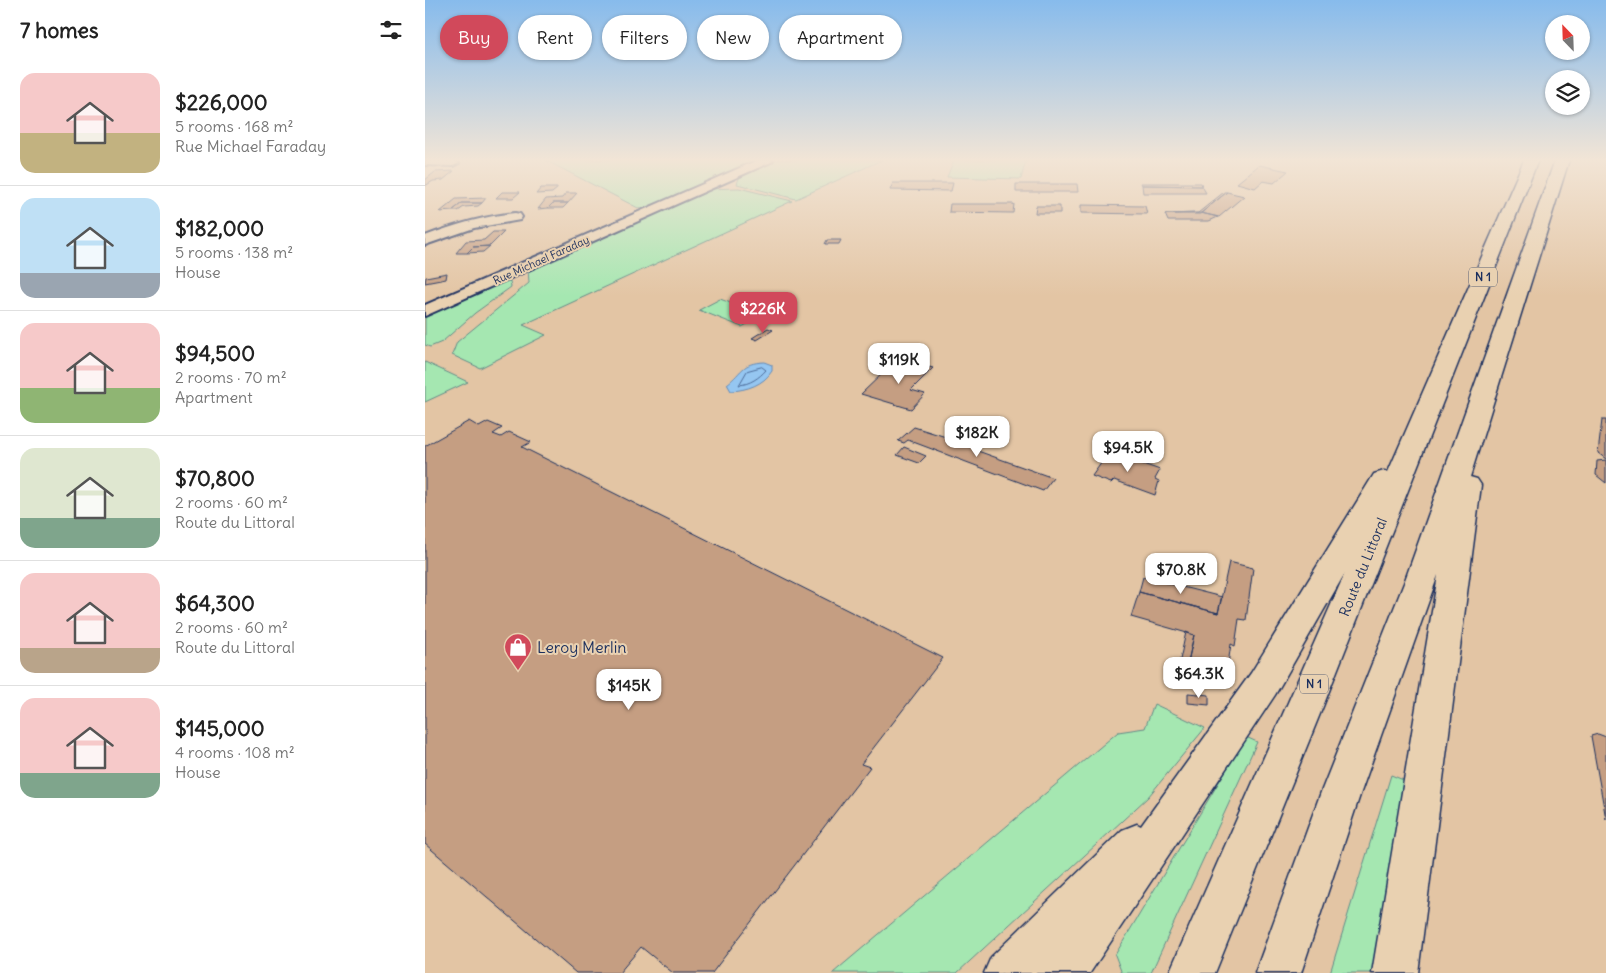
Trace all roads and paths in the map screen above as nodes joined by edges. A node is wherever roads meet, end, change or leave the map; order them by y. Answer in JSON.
{"nodes":[{"id":1,"x":664,"y":205,"type":"edge"},
{"id":2,"x":1512,"y":205,"type":"edge"},
{"id":3,"x":1547,"y":205,"type":"edge"},
{"id":4,"x":515,"y":217,"type":"dead end"},
{"id":5,"x":425,"y":241,"type":"edge"},
{"id":6,"x":425,"y":311,"type":"edge"},
{"id":7,"x":1434,"y":394,"type":"junction"},
{"id":8,"x":1477,"y":417,"type":"junction"},
{"id":9,"x":1183,"y":800,"type":"junction"},
{"id":10,"x":1007,"y":973,"type":"edge"},
{"id":11,"x":1063,"y":973,"type":"edge"},
{"id":12,"x":1192,"y":973,"type":"edge"},
{"id":13,"x":1278,"y":973,"type":"edge"},
{"id":14,"x":1395,"y":973,"type":"edge"}],
"edges":[{"from":1,"to":6,"type":"street","name":"Rue Michael Faraday"},
{"from":2,"to":7,"type":"highway","name":"Route du Littoral","number":"N 1"},
{"from":3,"to":8,"type":"highway"},
{"from":4,"to":5,"type":"street"},
{"from":7,"to":9,"type":"highway"},
{"from":7,"to":12,"type":"highway","name":"Route du Littoral","number":"N 1"},
{"from":8,"to":13,"type":"highway"},
{"from":8,"to":14,"type":"highway"},
{"from":9,"to":10,"type":"highway"},
{"from":9,"to":11,"type":"highway"}]}
